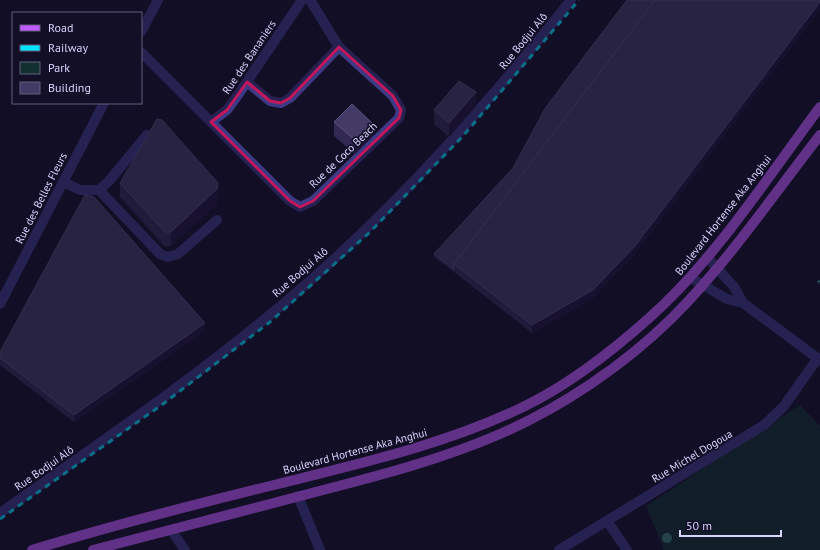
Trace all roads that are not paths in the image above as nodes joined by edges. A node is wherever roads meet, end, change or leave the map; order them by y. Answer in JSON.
{"nodes":[{"id":1,"x":158,"y":0,"type":"edge"},
{"id":2,"x":302,"y":0,"type":"edge"},
{"id":3,"x":310,"y":0,"type":"edge"},
{"id":4,"x":571,"y":0,"type":"edge"},
{"id":5,"x":142,"y":30,"type":"edge"},
{"id":6,"x":339,"y":47,"type":"junction"},
{"id":7,"x":142,"y":53,"type":"edge"},
{"id":8,"x":247,"y":82,"type":"junction"},
{"id":9,"x":103,"y":104,"type":"edge"},
{"id":10,"x":820,"y":107,"type":"edge"},
{"id":11,"x":211,"y":122,"type":"junction"},
{"id":12,"x":147,"y":135,"type":"edge"},
{"id":13,"x":820,"y":135,"type":"edge"},
{"id":14,"x":63,"y":182,"type":"junction"},
{"id":15,"x":99,"y":190,"type":"junction"},
{"id":16,"x":217,"y":220,"type":"dead end"},
{"id":17,"x":707,"y":257,"type":"junction"},
{"id":18,"x":718,"y":267,"type":"junction"},
{"id":19,"x":691,"y":278,"type":"junction"},
{"id":20,"x":702,"y":286,"type":"junction"},
{"id":21,"x":743,"y":303,"type":"junction"},
{"id":22,"x":0,"y":304,"type":"edge"},
{"id":23,"x":819,"y":359,"type":"edge"},
{"id":24,"x":298,"y":496,"type":"junction"},
{"id":25,"x":0,"y":513,"type":"edge"},
{"id":26,"x":607,"y":521,"type":"junction"},
{"id":27,"x":171,"y":530,"type":"junction"},
{"id":28,"x":32,"y":550,"type":"edge"},
{"id":29,"x":93,"y":550,"type":"edge"},
{"id":30,"x":185,"y":550,"type":"edge"},
{"id":31,"x":320,"y":550,"type":"edge"},
{"id":32,"x":559,"y":550,"type":"edge"},
{"id":33,"x":627,"y":550,"type":"edge"}],
"edges":[{"from":1,"to":5,"type":"street"},
{"from":2,"to":8,"type":"street","name":"Rue des Bananiers"},
{"from":3,"to":6,"type":"street","name":"Rue de Coco Beach"},
{"from":4,"to":25,"type":"street","name":"Rue Bodjui Alô"},
{"from":6,"to":8,"type":"street"},
{"from":6,"to":11,"type":"street","name":"Rue de Coco Beach"},
{"from":7,"to":11,"type":"street","name":"Rue de Coco Beach"},
{"from":8,"to":11,"type":"street","name":"Rue des Bananiers"},
{"from":9,"to":14,"type":"street","name":"Rue des Belles Fleurs"},
{"from":10,"to":17,"type":"main road","name":"Boulevard Hortense Aka Anghui"},
{"from":12,"to":15,"type":"street"},
{"from":13,"to":18,"type":"main road"},
{"from":14,"to":15,"type":"street"},
{"from":14,"to":22,"type":"street","name":"Rue des Belles Fleurs"},
{"from":15,"to":16,"type":"street"},
{"from":17,"to":18,"type":"street"},
{"from":17,"to":19,"type":"main road","name":"Boulevard Hortense Aka Anghui"},
{"from":18,"to":20,"type":"main road"},
{"from":18,"to":21,"type":"street"},
{"from":19,"to":20,"type":"street"},
{"from":19,"to":28,"type":"main road","name":"Boulevard Hortense Aka Anghui"},
{"from":20,"to":21,"type":"street"},
{"from":20,"to":24,"type":"main road"},
{"from":21,"to":23,"type":"street"},
{"from":23,"to":26,"type":"street","name":"Rue Michel Dogoua"},
{"from":24,"to":27,"type":"main road"},
{"from":24,"to":31,"type":"street"},
{"from":26,"to":32,"type":"street","name":"Rue Michel Dogoua"},
{"from":26,"to":33,"type":"street"},
{"from":27,"to":29,"type":"main road"},
{"from":27,"to":30,"type":"street"}]}
